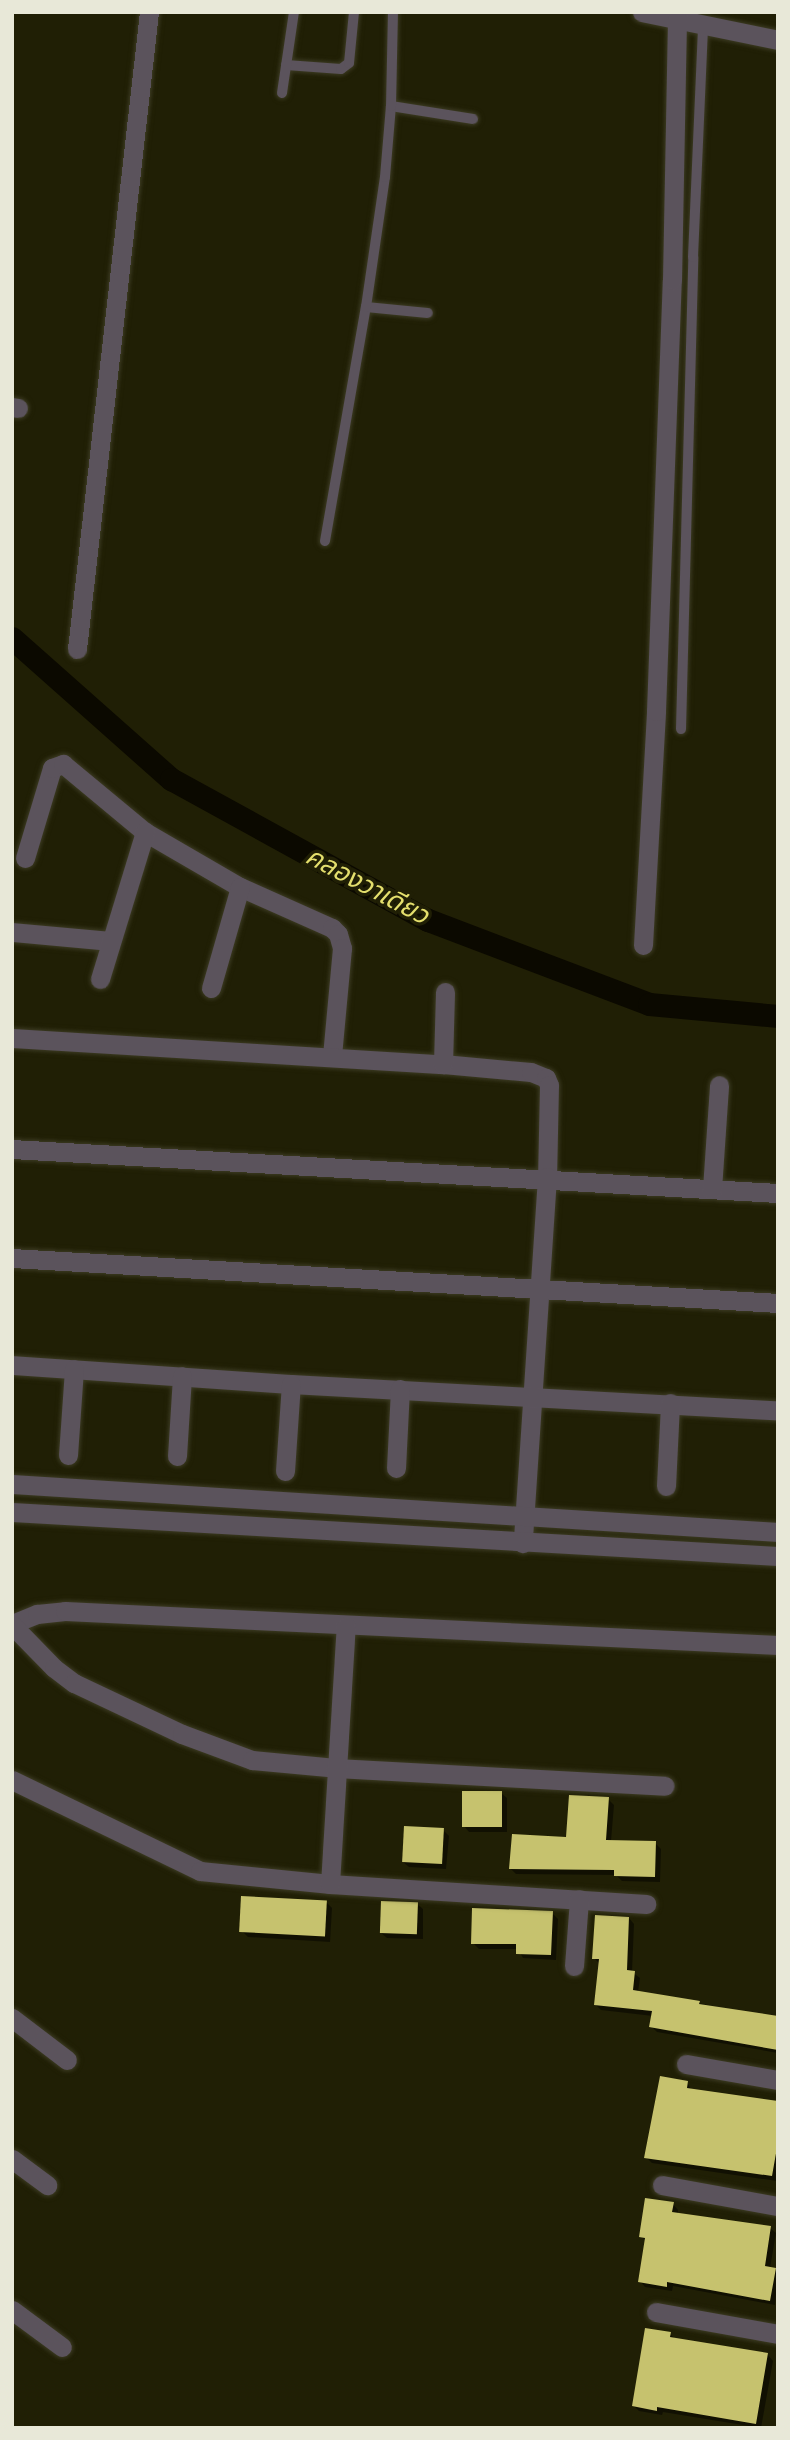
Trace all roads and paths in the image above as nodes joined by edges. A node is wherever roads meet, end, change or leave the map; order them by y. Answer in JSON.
{"nodes":[{"id":1,"x":149,"y":12,"type":"edge"},
{"id":2,"x":294,"y":12,"type":"edge"},
{"id":3,"x":354,"y":12,"type":"edge"},
{"id":4,"x":393,"y":12,"type":"edge"},
{"id":5,"x":642,"y":12,"type":"edge"},
{"id":6,"x":677,"y":19,"type":"junction"},
{"id":7,"x":703,"y":24,"type":"junction"},
{"id":8,"x":778,"y":40,"type":"edge"},
{"id":9,"x":285,"y":65,"type":"junction"},
{"id":10,"x":282,"y":93,"type":"dead end"},
{"id":11,"x":391,"y":106,"type":"junction"},
{"id":12,"x":473,"y":119,"type":"dead end"},
{"id":13,"x":366,"y":307,"type":"junction"},
{"id":14,"x":428,"y":313,"type":"dead end"},
{"id":15,"x":325,"y":541,"type":"dead end"},
{"id":16,"x":77,"y":649,"type":"dead end"},
{"id":17,"x":681,"y":729,"type":"dead end"},
{"id":18,"x":145,"y":832,"type":"junction"},
{"id":19,"x":25,"y":858,"type":"dead end"},
{"id":20,"x":240,"y":887,"type":"junction"},
{"id":21,"x":12,"y":932,"type":"edge"},
{"id":22,"x":110,"y":941,"type":"junction"},
{"id":23,"x":643,"y":946,"type":"dead end"},
{"id":24,"x":100,"y":979,"type":"dead end"},
{"id":25,"x":211,"y":988,"type":"dead end"},
{"id":26,"x":445,"y":992,"type":"dead end"},
{"id":27,"x":12,"y":1038,"type":"edge"},
{"id":28,"x":332,"y":1056,"type":"junction"},
{"id":29,"x":443,"y":1064,"type":"junction"},
{"id":30,"x":719,"y":1085,"type":"dead end"},
{"id":31,"x":12,"y":1149,"type":"edge"},
{"id":32,"x":547,"y":1177,"type":"junction"},
{"id":33,"x":712,"y":1189,"type":"junction"},
{"id":34,"x":778,"y":1193,"type":"edge"},
{"id":35,"x":12,"y":1258,"type":"edge"},
{"id":36,"x":539,"y":1290,"type":"junction"},
{"id":37,"x":778,"y":1303,"type":"edge"},
{"id":38,"x":12,"y":1365,"type":"edge"},
{"id":39,"x":74,"y":1369,"type":"junction"},
{"id":40,"x":182,"y":1376,"type":"junction"},
{"id":41,"x":292,"y":1384,"type":"junction"},
{"id":42,"x":400,"y":1389,"type":"junction"},
{"id":43,"x":534,"y":1397,"type":"junction"},
{"id":44,"x":670,"y":1403,"type":"junction"},
{"id":45,"x":778,"y":1409,"type":"edge"},
{"id":46,"x":68,"y":1455,"type":"dead end"},
{"id":47,"x":177,"y":1456,"type":"dead end"},
{"id":48,"x":396,"y":1468,"type":"dead end"},
{"id":49,"x":285,"y":1471,"type":"dead end"},
{"id":50,"x":12,"y":1484,"type":"edge"},
{"id":51,"x":666,"y":1486,"type":"dead end"},
{"id":52,"x":12,"y":1512,"type":"edge"},
{"id":53,"x":526,"y":1517,"type":"junction"},
{"id":54,"x":778,"y":1532,"type":"edge"},
{"id":55,"x":523,"y":1544,"type":"junction"},
{"id":56,"x":778,"y":1556,"type":"edge"},
{"id":57,"x":12,"y":1625,"type":"edge"},
{"id":58,"x":346,"y":1626,"type":"junction"},
{"id":59,"x":778,"y":1646,"type":"edge"},
{"id":60,"x":336,"y":1768,"type":"junction"},
{"id":61,"x":12,"y":1780,"type":"edge"},
{"id":62,"x":665,"y":1786,"type":"dead end"},
{"id":63,"x":330,"y":1884,"type":"junction"},
{"id":64,"x":579,"y":1899,"type":"junction"},
{"id":65,"x":646,"y":1904,"type":"dead end"},
{"id":66,"x":574,"y":1965,"type":"dead end"},
{"id":67,"x":12,"y":2018,"type":"edge"},
{"id":68,"x":67,"y":2060,"type":"dead end"},
{"id":69,"x":686,"y":2064,"type":"dead end"},
{"id":70,"x":778,"y":2080,"type":"edge"},
{"id":71,"x":12,"y":2159,"type":"edge"},
{"id":72,"x":47,"y":2185,"type":"dead end"},
{"id":73,"x":662,"y":2185,"type":"dead end"},
{"id":74,"x":778,"y":2206,"type":"edge"},
{"id":75,"x":12,"y":2310,"type":"edge"},
{"id":76,"x":656,"y":2312,"type":"dead end"},
{"id":77,"x":778,"y":2334,"type":"edge"},
{"id":78,"x":62,"y":2347,"type":"dead end"}],
"edges":[{"from":1,"to":16,"type":"street"},
{"from":2,"to":9,"type":"lane"},
{"from":3,"to":9,"type":"lane"},
{"from":4,"to":11,"type":"lane"},
{"from":5,"to":6,"type":"street"},
{"from":6,"to":7,"type":"street"},
{"from":6,"to":23,"type":"street"},
{"from":7,"to":8,"type":"street"},
{"from":7,"to":17,"type":"lane"},
{"from":9,"to":10,"type":"lane"},
{"from":11,"to":12,"type":"lane"},
{"from":11,"to":13,"type":"lane"},
{"from":13,"to":14,"type":"lane"},
{"from":13,"to":15,"type":"lane"},
{"from":18,"to":19,"type":"street"},
{"from":18,"to":20,"type":"street"},
{"from":18,"to":22,"type":"street"},
{"from":20,"to":25,"type":"street"},
{"from":20,"to":28,"type":"street"},
{"from":21,"to":22,"type":"street"},
{"from":22,"to":24,"type":"street"},
{"from":26,"to":29,"type":"street"},
{"from":27,"to":28,"type":"street"},
{"from":28,"to":29,"type":"street"},
{"from":29,"to":32,"type":"street"},
{"from":30,"to":33,"type":"street"},
{"from":31,"to":32,"type":"street"},
{"from":32,"to":33,"type":"street"},
{"from":32,"to":36,"type":"street"},
{"from":33,"to":34,"type":"street"},
{"from":35,"to":36,"type":"street"},
{"from":36,"to":37,"type":"street"},
{"from":36,"to":43,"type":"street"},
{"from":38,"to":39,"type":"street"},
{"from":39,"to":40,"type":"street"},
{"from":39,"to":46,"type":"street"},
{"from":40,"to":41,"type":"street"},
{"from":40,"to":47,"type":"street"},
{"from":41,"to":42,"type":"street"},
{"from":41,"to":49,"type":"street"},
{"from":42,"to":43,"type":"street"},
{"from":42,"to":48,"type":"street"},
{"from":43,"to":44,"type":"street"},
{"from":43,"to":53,"type":"street"},
{"from":44,"to":45,"type":"street"},
{"from":44,"to":51,"type":"street"},
{"from":50,"to":53,"type":"street"},
{"from":52,"to":55,"type":"street"},
{"from":53,"to":54,"type":"street"},
{"from":53,"to":55,"type":"street"},
{"from":55,"to":56,"type":"street"},
{"from":57,"to":58,"type":"street"},
{"from":57,"to":60,"type":"street"},
{"from":58,"to":59,"type":"street"},
{"from":58,"to":60,"type":"street"},
{"from":60,"to":62,"type":"street"},
{"from":60,"to":63,"type":"street"},
{"from":61,"to":63,"type":"street"},
{"from":63,"to":64,"type":"street"},
{"from":64,"to":65,"type":"street"},
{"from":64,"to":66,"type":"street"},
{"from":67,"to":68,"type":"street"},
{"from":69,"to":70,"type":"street"},
{"from":71,"to":72,"type":"street"},
{"from":73,"to":74,"type":"street"},
{"from":75,"to":78,"type":"street"},
{"from":76,"to":77,"type":"street"}]}
